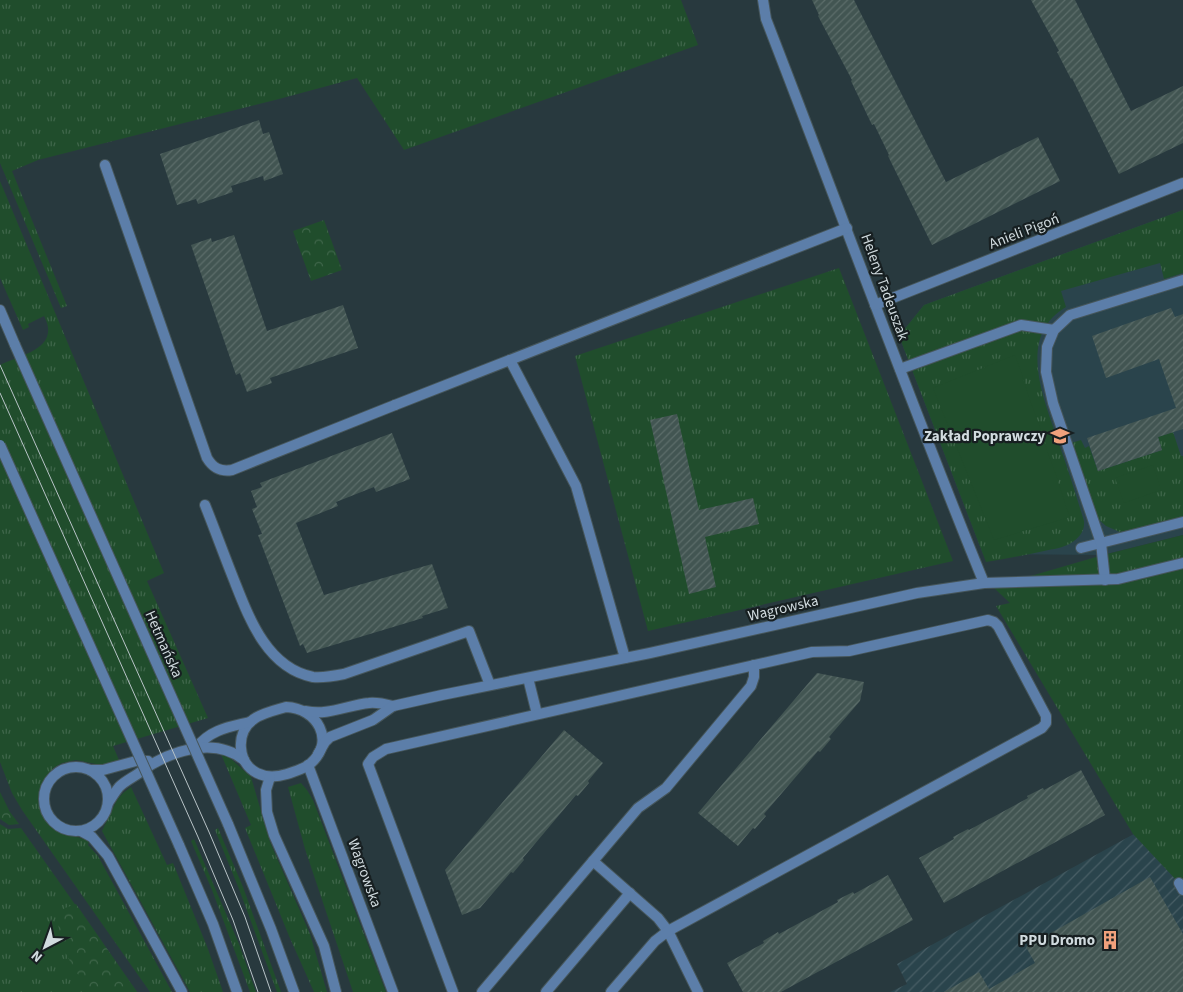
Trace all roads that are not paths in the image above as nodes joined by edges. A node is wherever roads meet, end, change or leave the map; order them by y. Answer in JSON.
{"nodes":[{"id":1,"x":763,"y":0,"type":"edge"},
{"id":2,"x":105,"y":165,"type":"dead end"},
{"id":3,"x":1183,"y":183,"type":"edge"},
{"id":4,"x":847,"y":228,"type":"junction"},
{"id":5,"x":1183,"y":280,"type":"edge"},
{"id":6,"x":875,"y":305,"type":"junction"},
{"id":7,"x":0,"y":310,"type":"edge"},
{"id":8,"x":1054,"y":330,"type":"junction"},
{"id":9,"x":510,"y":360,"type":"junction"},
{"id":10,"x":900,"y":369,"type":"junction"},
{"id":11,"x":0,"y":445,"type":"edge"},
{"id":12,"x":205,"y":505,"type":"dead end"},
{"id":13,"x":1183,"y":522,"type":"edge"},
{"id":14,"x":1101,"y":543,"type":"junction"},
{"id":15,"x":1081,"y":548,"type":"dead end"},
{"id":16,"x":1183,"y":563,"type":"edge"},
{"id":17,"x":1105,"y":580,"type":"junction"},
{"id":18,"x":984,"y":584,"type":"junction"},
{"id":19,"x":625,"y":658,"type":"junction"},
{"id":20,"x":754,"y":665,"type":"junction"},
{"id":21,"x":528,"y":678,"type":"junction"},
{"id":22,"x":490,"y":685,"type":"junction"},
{"id":23,"x":393,"y":706,"type":"junction"},
{"id":24,"x":306,"y":711,"type":"junction"},
{"id":25,"x":537,"y":714,"type":"junction"},
{"id":26,"x":250,"y":722,"type":"junction"},
{"id":27,"x":197,"y":747,"type":"junction"},
{"id":28,"x":318,"y":754,"type":"junction"},
{"id":29,"x":244,"y":760,"type":"junction"},
{"id":30,"x":157,"y":761,"type":"junction"},
{"id":31,"x":308,"y":765,"type":"junction"},
{"id":32,"x":88,"y":769,"type":"junction"},
{"id":33,"x":270,"y":777,"type":"junction"},
{"id":34,"x":108,"y":803,"type":"junction"},
{"id":35,"x":81,"y":831,"type":"junction"},
{"id":36,"x":593,"y":861,"type":"junction"},
{"id":37,"x":630,"y":892,"type":"junction"},
{"id":38,"x":668,"y":931,"type":"junction"},
{"id":39,"x":182,"y":992,"type":"edge"},
{"id":40,"x":237,"y":992,"type":"edge"},
{"id":41,"x":294,"y":992,"type":"edge"},
{"id":42,"x":336,"y":992,"type":"edge"},
{"id":43,"x":393,"y":992,"type":"edge"},
{"id":44,"x":453,"y":992,"type":"edge"},
{"id":45,"x":482,"y":992,"type":"edge"},
{"id":46,"x":546,"y":992,"type":"edge"},
{"id":47,"x":611,"y":992,"type":"edge"},
{"id":48,"x":698,"y":992,"type":"edge"}],
"edges":[{"from":1,"to":4,"type":"street","name":"Heleny Tadeuszak"},
{"from":2,"to":9,"type":"street"},
{"from":3,"to":6,"type":"street","name":"Anieli Pigoń"},
{"from":4,"to":6,"type":"street","name":"Heleny Tadeuszak"},
{"from":4,"to":9,"type":"street"},
{"from":5,"to":8,"type":"street"},
{"from":6,"to":10,"type":"street","name":"Heleny Tadeuszak"},
{"from":7,"to":41,"type":"street","name":"Hetmańska","bridge":true},
{"from":8,"to":10,"type":"street"},
{"from":8,"to":14,"type":"street"},
{"from":9,"to":19,"type":"street"},
{"from":10,"to":18,"type":"street","name":"Heleny Tadeuszak"},
{"from":11,"to":40,"type":"street","bridge":true},
{"from":12,"to":22,"type":"street"},
{"from":13,"to":14,"type":"street"},
{"from":14,"to":15,"type":"street"},
{"from":14,"to":17,"type":"street"},
{"from":16,"to":17,"type":"street","name":"Wagrowska"},
{"from":17,"to":18,"type":"street","name":"Wagrowska"},
{"from":18,"to":19,"type":"street","name":"Wagrowska"},
{"from":19,"to":21,"type":"street","name":"Wagrowska"},
{"from":20,"to":25,"type":"street"},
{"from":20,"to":36,"type":"street"},
{"from":20,"to":38,"type":"street"},
{"from":21,"to":22,"type":"street","name":"Wagrowska"},
{"from":21,"to":25,"type":"street"},
{"from":22,"to":23,"type":"street","name":"Wagrowska"},
{"from":23,"to":24,"type":"street","name":"Wagrowska"},
{"from":23,"to":28,"type":"street","name":"Wagrowska"},
{"from":24,"to":26,"type":"street"},
{"from":24,"to":28,"type":"street"},
{"from":25,"to":44,"type":"street"},
{"from":26,"to":27,"type":"street"},
{"from":26,"to":29,"type":"street"},
{"from":27,"to":29,"type":"street"},
{"from":27,"to":30,"type":"street"},
{"from":28,"to":31,"type":"street"},
{"from":29,"to":33,"type":"street"},
{"from":30,"to":32,"type":"street"},
{"from":30,"to":34,"type":"street"},
{"from":31,"to":33,"type":"street"},
{"from":31,"to":43,"type":"street","name":"Wagrowska"},
{"from":32,"to":34,"type":"street"},
{"from":32,"to":35,"type":"street"},
{"from":33,"to":42,"type":"street"},
{"from":34,"to":35,"type":"street"},
{"from":35,"to":39,"type":"street"},
{"from":36,"to":37,"type":"street"},
{"from":36,"to":45,"type":"street"},
{"from":37,"to":38,"type":"street"},
{"from":37,"to":46,"type":"street"},
{"from":38,"to":47,"type":"street"},
{"from":38,"to":48,"type":"street"}]}
